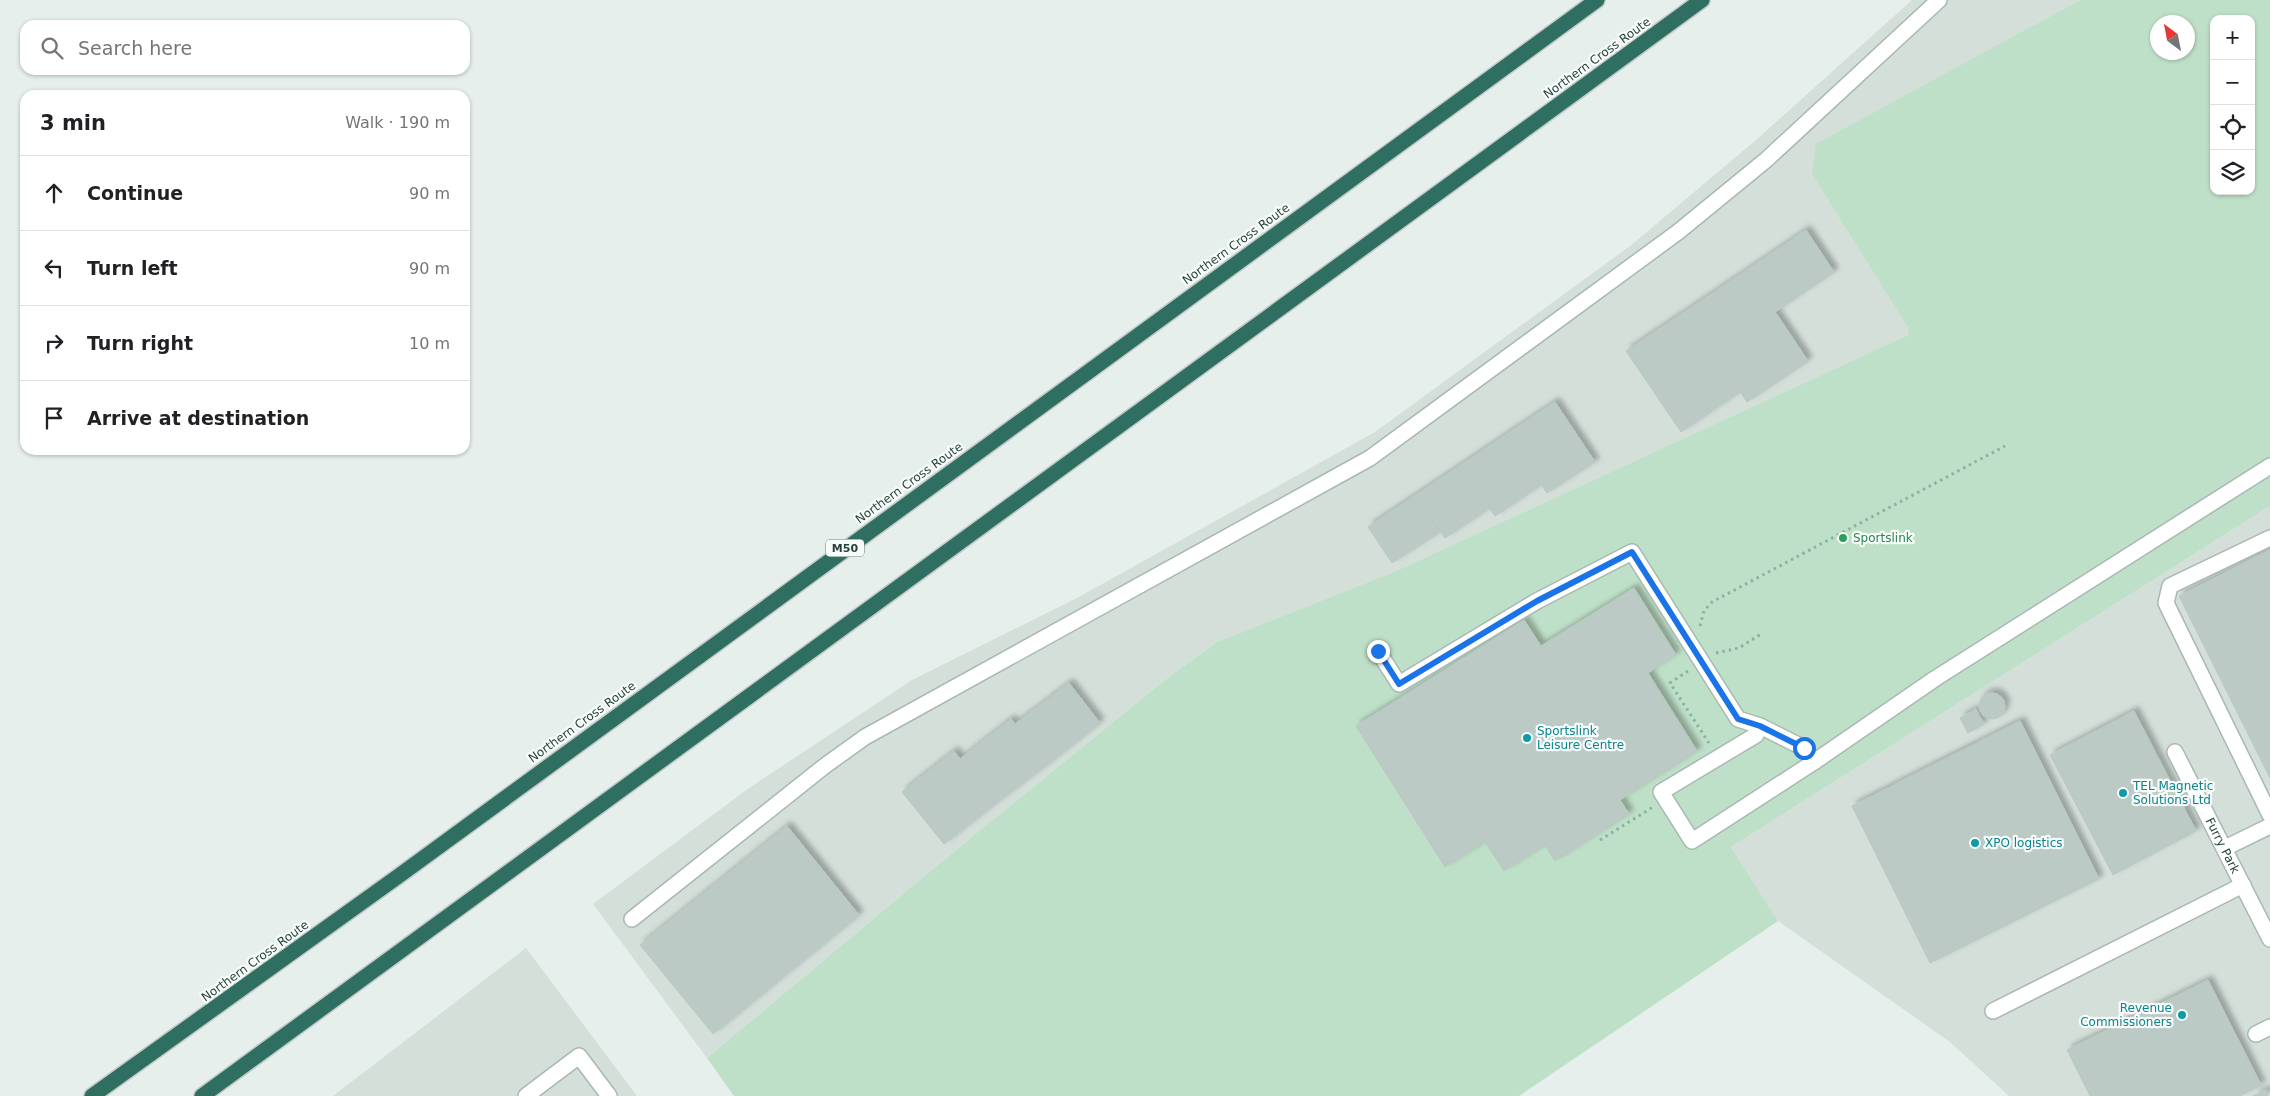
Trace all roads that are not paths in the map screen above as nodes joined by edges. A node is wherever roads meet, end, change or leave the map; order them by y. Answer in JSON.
{"nodes":[{"id":1,"x":1597,"y":0,"type":"edge"},
{"id":2,"x":1702,"y":0,"type":"edge"},
{"id":3,"x":1940,"y":0,"type":"edge"},
{"id":4,"x":2270,"y":466,"type":"edge"},
{"id":5,"x":2270,"y":538,"type":"edge"},
{"id":6,"x":1378,"y":651,"type":"dead end"},
{"id":7,"x":1760,"y":726,"type":"junction"},
{"id":8,"x":2174,"y":752,"type":"dead end"},
{"id":9,"x":1814,"y":762,"type":"junction"},
{"id":10,"x":2270,"y":814,"type":"edge"},
{"id":11,"x":2270,"y":826,"type":"edge"},
{"id":12,"x":2225,"y":848,"type":"junction"},
{"id":13,"x":2243,"y":885,"type":"junction"},
{"id":14,"x":632,"y":919,"type":"dead end"},
{"id":15,"x":2270,"y":939,"type":"edge"},
{"id":16,"x":1993,"y":1011,"type":"dead end"},
{"id":17,"x":2270,"y":1027,"type":"edge"},
{"id":18,"x":2256,"y":1034,"type":"dead end"},
{"id":19,"x":92,"y":1096,"type":"edge"},
{"id":20,"x":202,"y":1096,"type":"edge"},
{"id":21,"x":526,"y":1096,"type":"edge"},
{"id":22,"x":609,"y":1096,"type":"edge"}],
"edges":[{"from":1,"to":19,"type":"highway","name":"Northern Cross Route","number":"M50"},
{"from":2,"to":20,"type":"highway","name":"Northern Cross Route"},
{"from":3,"to":14,"type":"lane"},
{"from":4,"to":9,"type":"lane"},
{"from":5,"to":10,"type":"lane"},
{"from":6,"to":7,"type":"lane"},
{"from":7,"to":9,"type":"lane"},
{"from":7,"to":9,"type":"lane"},
{"from":8,"to":12,"type":"lane","name":"Furry Park"},
{"from":11,"to":12,"type":"lane"},
{"from":12,"to":13,"type":"lane","name":"Furry Park"},
{"from":13,"to":15,"type":"lane","name":"Furry Park"},
{"from":13,"to":16,"type":"lane"},
{"from":17,"to":18,"type":"lane"},
{"from":21,"to":22,"type":"lane"}]}
